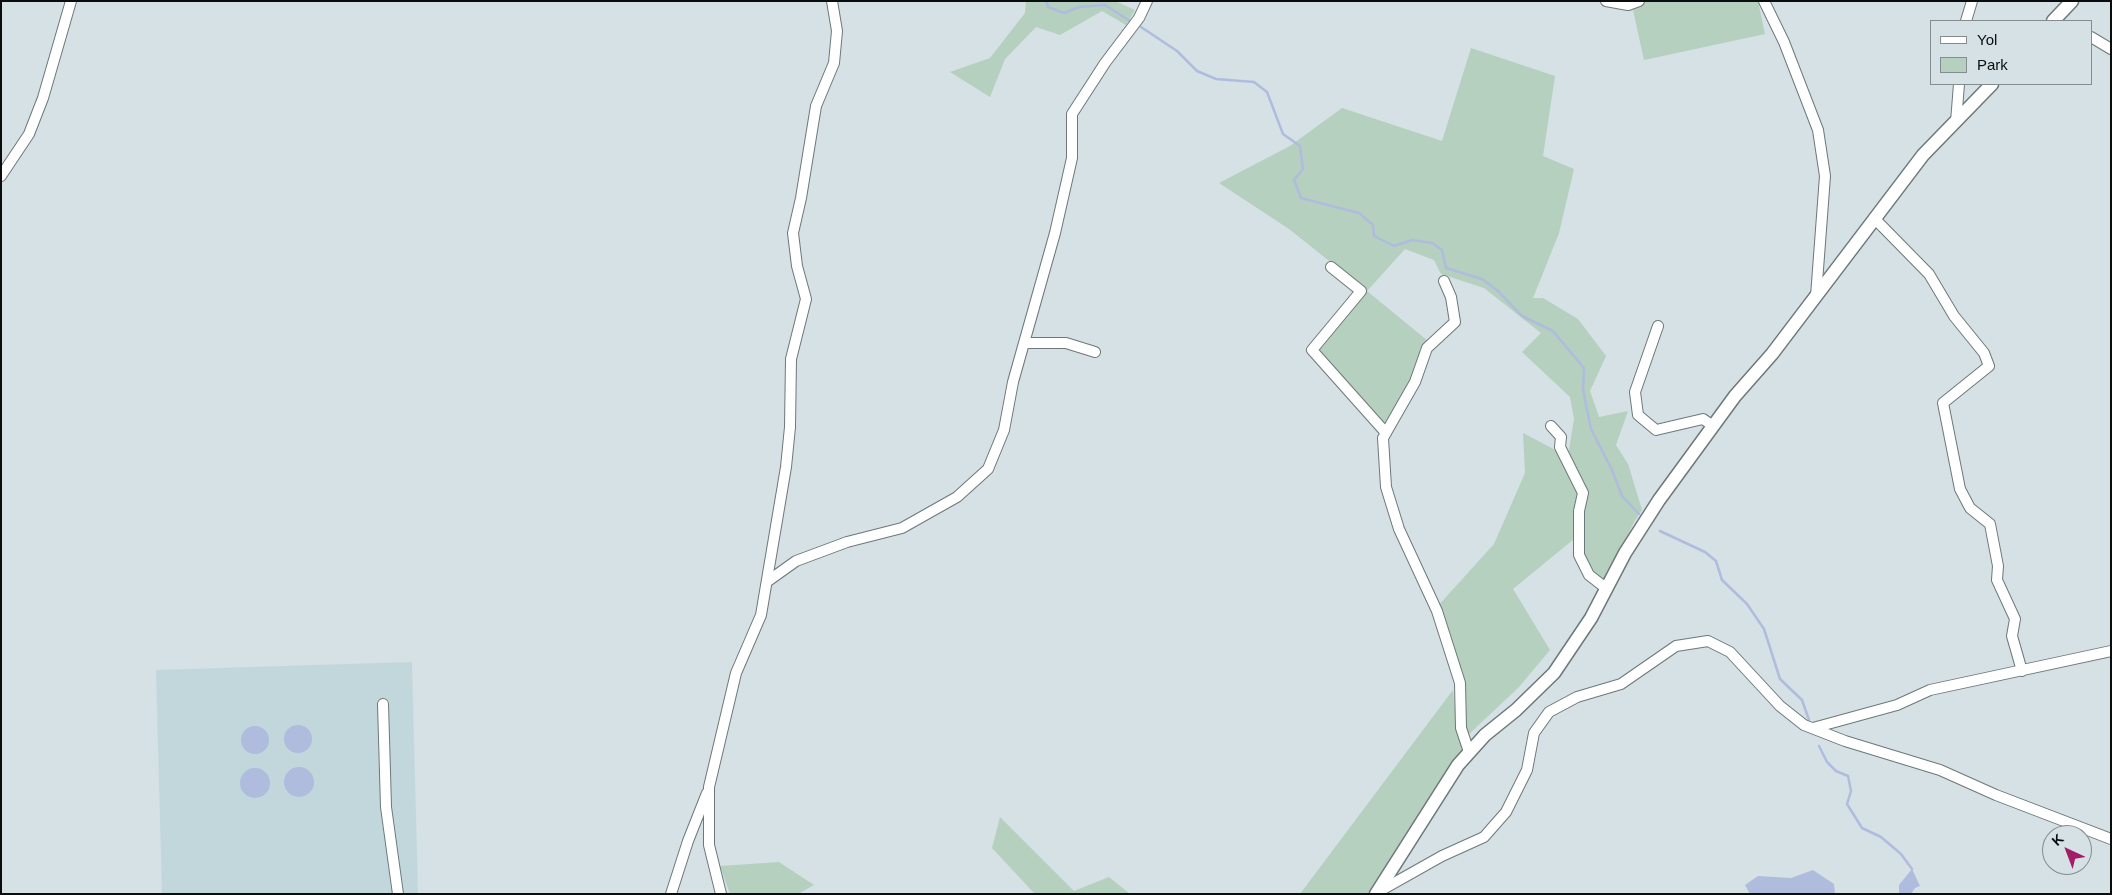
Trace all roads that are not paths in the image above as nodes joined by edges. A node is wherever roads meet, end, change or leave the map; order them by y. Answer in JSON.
{"nodes":[{"id":1,"x":71,"y":1,"type":"edge"},
{"id":2,"x":832,"y":1,"type":"edge"},
{"id":3,"x":1146,"y":1,"type":"edge"},
{"id":4,"x":1606,"y":1,"type":"edge"},
{"id":5,"x":1639,"y":1,"type":"edge"},
{"id":6,"x":1764,"y":1,"type":"edge"},
{"id":7,"x":1972,"y":1,"type":"edge"},
{"id":8,"x":2072,"y":1,"type":"edge"},
{"id":9,"x":1966,"y":20,"type":"edge"},
{"id":10,"x":2054,"y":20,"type":"edge"},
{"id":11,"x":2092,"y":38,"type":"edge"},
{"id":12,"x":2111,"y":49,"type":"edge"},
{"id":13,"x":1958,"y":85,"type":"edge"},
{"id":14,"x":1991,"y":85,"type":"edge"},
{"id":15,"x":1956,"y":122,"type":"junction"},
{"id":16,"x":1,"y":176,"type":"edge"},
{"id":17,"x":1874,"y":218,"type":"junction"},
{"id":18,"x":1332,"y":267,"type":"dead end"},
{"id":19,"x":1444,"y":281,"type":"dead end"},
{"id":20,"x":1816,"y":296,"type":"junction"},
{"id":21,"x":1658,"y":326,"type":"dead end"},
{"id":22,"x":1025,"y":343,"type":"junction"},
{"id":23,"x":1095,"y":352,"type":"dead end"},
{"id":24,"x":1551,"y":426,"type":"dead end"},
{"id":25,"x":1713,"y":426,"type":"junction"},
{"id":26,"x":1386,"y":433,"type":"junction"},
{"id":27,"x":768,"y":581,"type":"junction"},
{"id":28,"x":1607,"y":589,"type":"junction"},
{"id":29,"x":2111,"y":651,"type":"edge"},
{"id":30,"x":2022,"y":670,"type":"junction"},
{"id":31,"x":383,"y":704,"type":"dead end"},
{"id":32,"x":1813,"y":728,"type":"junction"},
{"id":33,"x":1469,"y":752,"type":"junction"},
{"id":34,"x":709,"y":787,"type":"junction"},
{"id":35,"x":2111,"y":839,"type":"edge"},
{"id":36,"x":1377,"y":893,"type":"edge"},
{"id":37,"x":398,"y":894,"type":"edge"},
{"id":38,"x":671,"y":894,"type":"edge"},
{"id":39,"x":721,"y":894,"type":"edge"}],
"edges":[{"from":1,"to":16,"type":"street"},
{"from":2,"to":27,"type":"street"},
{"from":3,"to":22,"type":"street"},
{"from":4,"to":5,"type":"street"},
{"from":6,"to":20,"type":"street"},
{"from":7,"to":9,"type":"street"},
{"from":8,"to":10,"type":"street"},
{"from":11,"to":12,"type":"street"},
{"from":13,"to":15,"type":"street"},
{"from":14,"to":15,"type":"street"},
{"from":15,"to":17,"type":"street"},
{"from":17,"to":20,"type":"street"},
{"from":17,"to":30,"type":"street"},
{"from":18,"to":26,"type":"street"},
{"from":19,"to":26,"type":"street"},
{"from":20,"to":25,"type":"street"},
{"from":21,"to":25,"type":"street"},
{"from":22,"to":23,"type":"street"},
{"from":22,"to":27,"type":"street"},
{"from":24,"to":28,"type":"street"},
{"from":25,"to":28,"type":"street"},
{"from":26,"to":33,"type":"street"},
{"from":27,"to":34,"type":"street"},
{"from":28,"to":33,"type":"street"},
{"from":29,"to":30,"type":"street"},
{"from":30,"to":32,"type":"street"},
{"from":31,"to":37,"type":"street"},
{"from":32,"to":35,"type":"street"},
{"from":32,"to":36,"type":"street"},
{"from":33,"to":36,"type":"street"},
{"from":34,"to":38,"type":"street"},
{"from":34,"to":39,"type":"street"}]}
